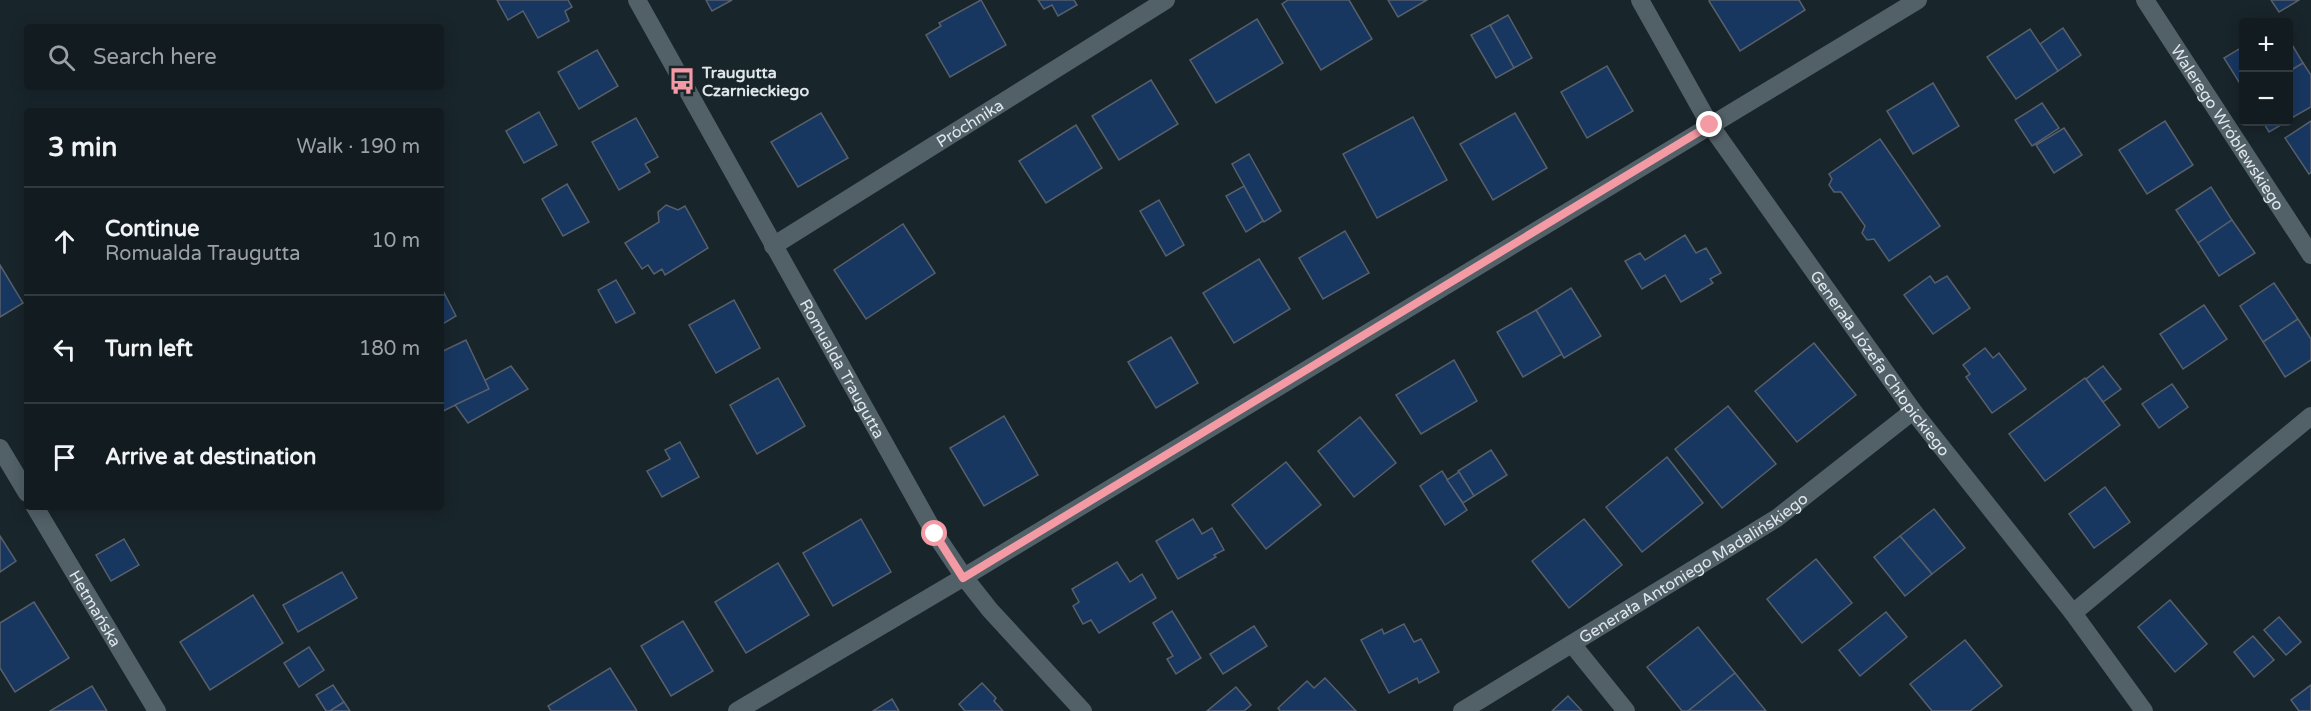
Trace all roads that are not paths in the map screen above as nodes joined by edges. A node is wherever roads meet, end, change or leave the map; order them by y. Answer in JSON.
{"nodes":[{"id":1,"x":637,"y":0,"type":"edge"},
{"id":2,"x":1640,"y":0,"type":"edge"},
{"id":3,"x":1918,"y":0,"type":"edge"},
{"id":4,"x":2145,"y":0,"type":"edge"},
{"id":5,"x":1155,"y":3,"type":"edge"},
{"id":6,"x":1710,"y":125,"type":"junction"},
{"id":7,"x":773,"y":246,"type":"junction"},
{"id":8,"x":2311,"y":255,"type":"edge"},
{"id":9,"x":1913,"y":411,"type":"junction"},
{"id":10,"x":2311,"y":416,"type":"edge"},
{"id":11,"x":0,"y":448,"type":"edge"},
{"id":12,"x":24,"y":488,"type":"edge"},
{"id":13,"x":37,"y":510,"type":"edge"},
{"id":14,"x":963,"y":578,"type":"junction"},
{"id":15,"x":2073,"y":613,"type":"junction"},
{"id":16,"x":1572,"y":644,"type":"junction"},
{"id":17,"x":157,"y":711,"type":"edge"},
{"id":18,"x":737,"y":711,"type":"edge"},
{"id":19,"x":1083,"y":711,"type":"edge"},
{"id":20,"x":1462,"y":711,"type":"edge"},
{"id":21,"x":1626,"y":711,"type":"edge"},
{"id":22,"x":2144,"y":711,"type":"edge"}],
"edges":[{"from":1,"to":7,"type":"street","name":"Romualda Traugutta"},
{"from":2,"to":6,"type":"street","name":"Generała Józefa Chłopickiego"},
{"from":3,"to":6,"type":"street"},
{"from":4,"to":8,"type":"street","name":"Walerego Wróblewskiego"},
{"from":5,"to":7,"type":"street","name":"Próchnika"},
{"from":6,"to":9,"type":"street","name":"Generała Józefa Chłopickiego"},
{"from":6,"to":14,"type":"street"},
{"from":7,"to":14,"type":"street","name":"Romualda Traugutta"},
{"from":9,"to":15,"type":"street","name":"Generała Józefa Chłopickiego"},
{"from":9,"to":16,"type":"street","name":"Generała Antoniego Madalińskiego"},
{"from":10,"to":15,"type":"street"},
{"from":11,"to":12,"type":"street"},
{"from":13,"to":17,"type":"street","name":"Hetmańska"},
{"from":14,"to":18,"type":"street"},
{"from":14,"to":19,"type":"street","name":"Romualda Traugutta"},
{"from":15,"to":22,"type":"street","name":"Generała Józefa Chłopickiego"},
{"from":16,"to":20,"type":"street","name":"Generała Antoniego Madalińskiego"},
{"from":16,"to":21,"type":"street"}]}
